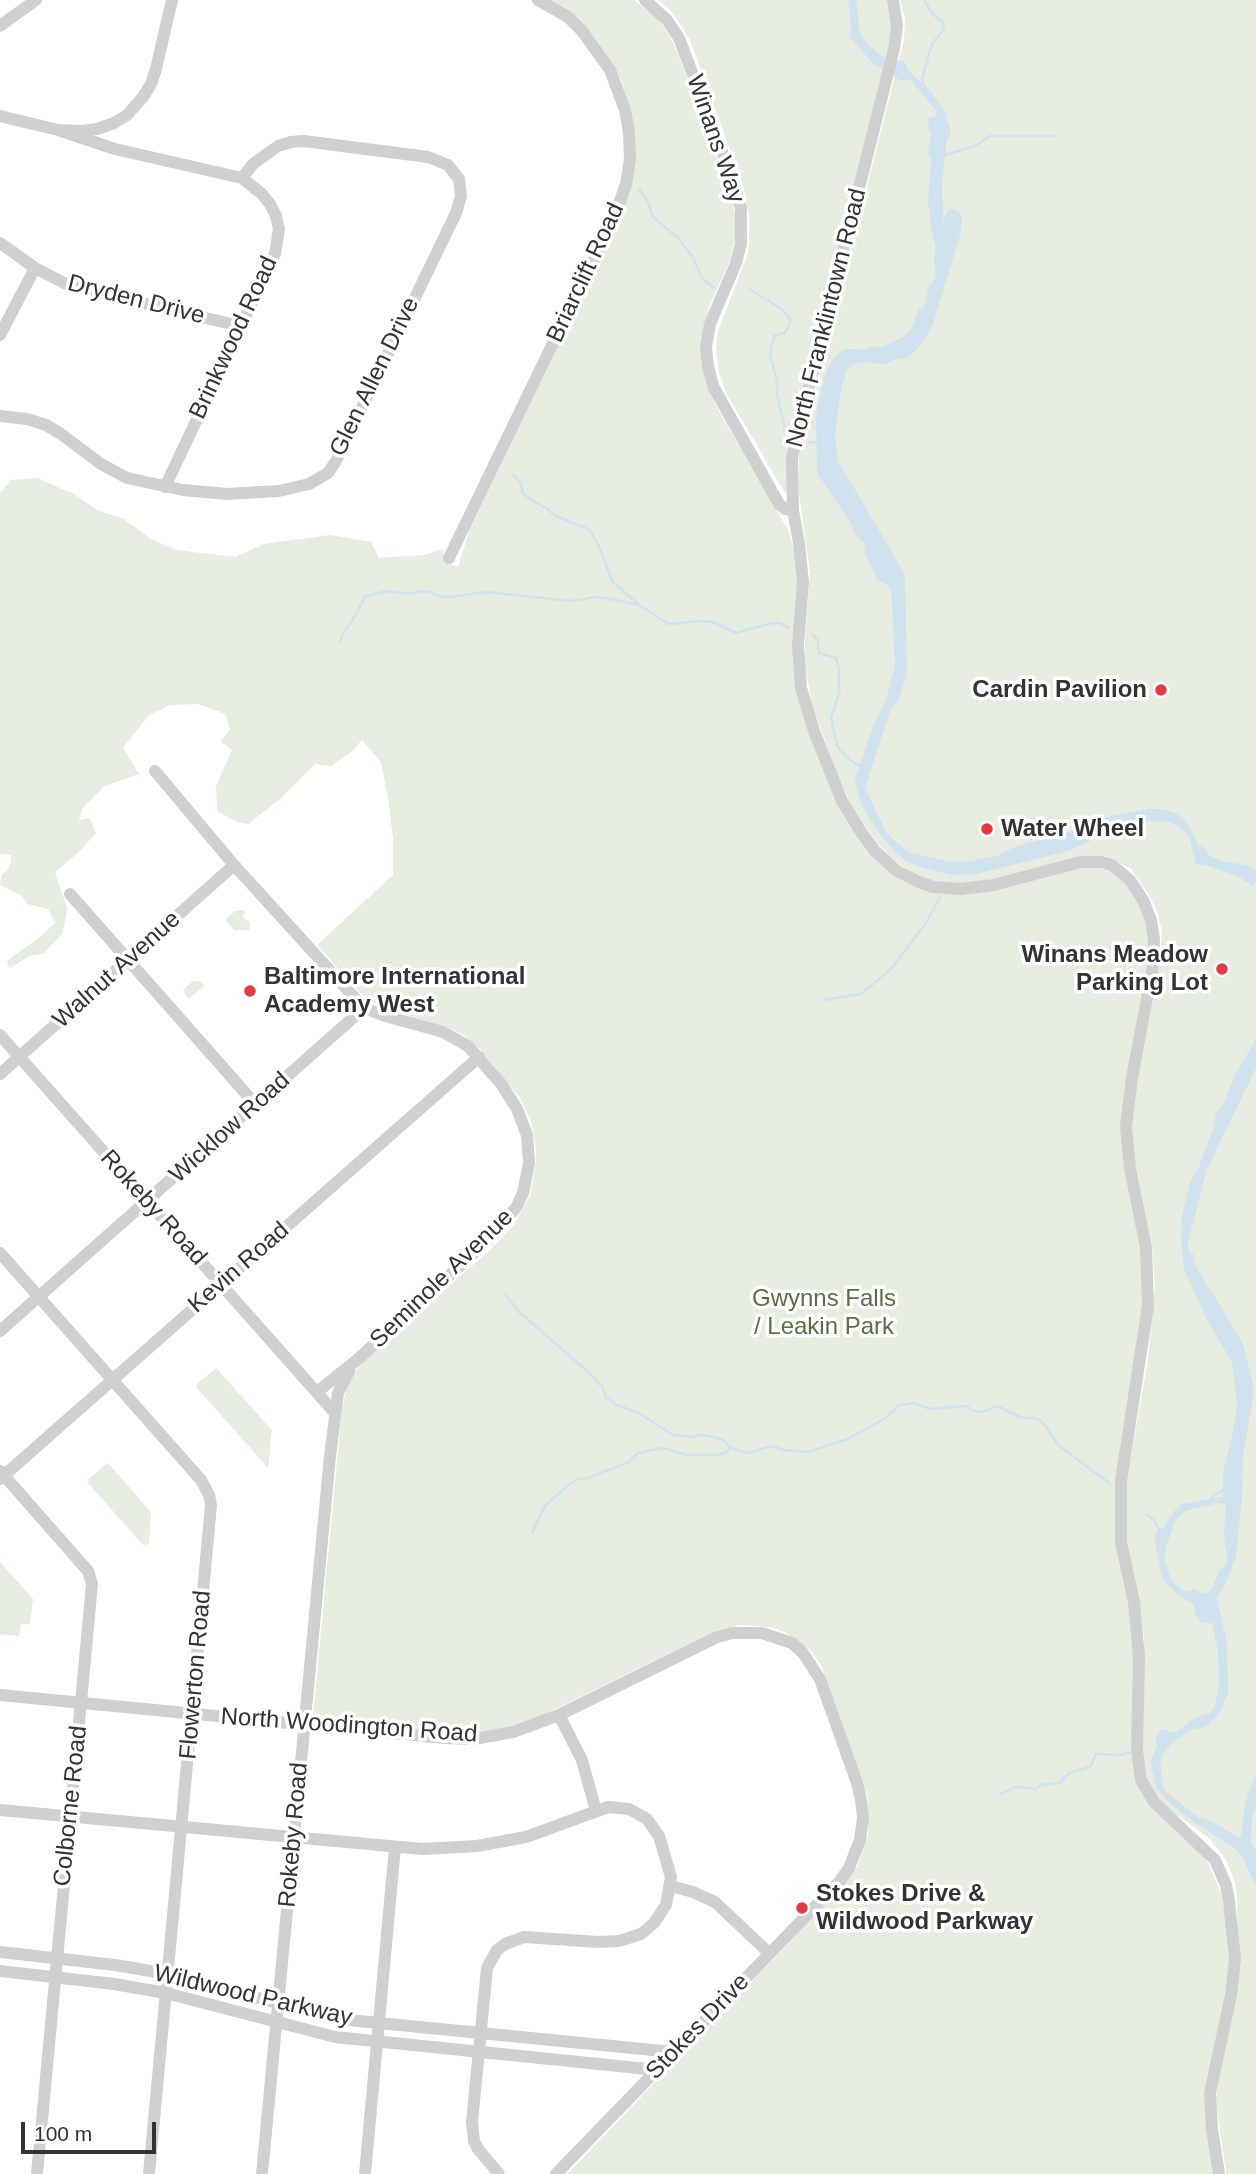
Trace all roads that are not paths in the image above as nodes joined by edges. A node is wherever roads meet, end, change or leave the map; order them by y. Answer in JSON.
{"nodes":[{"id":1,"x":36,"y":0,"type":"edge"},
{"id":2,"x":172,"y":0,"type":"edge"},
{"id":3,"x":538,"y":0,"type":"edge"},
{"id":4,"x":645,"y":0,"type":"edge"},
{"id":5,"x":893,"y":0,"type":"edge"},
{"id":6,"x":0,"y":26,"type":"edge"},
{"id":7,"x":0,"y":116,"type":"edge"},
{"id":8,"x":58,"y":130,"type":"junction"},
{"id":9,"x":242,"y":178,"type":"junction"},
{"id":10,"x":0,"y":243,"type":"edge"},
{"id":11,"x":35,"y":268,"type":"junction"},
{"id":12,"x":240,"y":326,"type":"junction"},
{"id":13,"x":0,"y":335,"type":"edge"},
{"id":14,"x":0,"y":416,"type":"edge"},
{"id":15,"x":165,"y":487,"type":"junction"},
{"id":16,"x":793,"y":507,"type":"junction"},
{"id":17,"x":449,"y":558,"type":"dead end"},
{"id":18,"x":155,"y":771,"type":"dead end"},
{"id":19,"x":234,"y":865,"type":"junction"},
{"id":20,"x":70,"y":894,"type":"dead end"},
{"id":21,"x":127,"y":960,"type":"junction"},
{"id":22,"x":364,"y":1008,"type":"junction"},
{"id":23,"x":0,"y":1035,"type":"edge"},
{"id":24,"x":19,"y":1057,"type":"junction"},
{"id":25,"x":479,"y":1057,"type":"junction"},
{"id":26,"x":0,"y":1074,"type":"edge"},
{"id":27,"x":256,"y":1105,"type":"junction"},
{"id":28,"x":147,"y":1201,"type":"junction"},
{"id":29,"x":0,"y":1253,"type":"edge"},
{"id":30,"x":221,"y":1284,"type":"junction"},
{"id":31,"x":39,"y":1297,"type":"junction"},
{"id":32,"x":0,"y":1331,"type":"edge"},
{"id":33,"x":357,"y":1360,"type":"junction"},
{"id":34,"x":113,"y":1379,"type":"junction"},
{"id":35,"x":317,"y":1392,"type":"junction"},
{"id":36,"x":335,"y":1413,"type":"junction"},
{"id":37,"x":1,"y":1475,"type":"edge"},
{"id":38,"x":0,"y":1695,"type":"edge"},
{"id":39,"x":82,"y":1703,"type":"junction"},
{"id":40,"x":192,"y":1713,"type":"junction"},
{"id":41,"x":559,"y":1715,"type":"junction"},
{"id":42,"x":305,"y":1725,"type":"junction"},
{"id":43,"x":0,"y":1810,"type":"edge"},
{"id":44,"x":596,"y":1811,"type":"junction"},
{"id":45,"x":71,"y":1816,"type":"junction"},
{"id":46,"x":182,"y":1828,"type":"junction"},
{"id":47,"x":294,"y":1838,"type":"junction"},
{"id":48,"x":395,"y":1847,"type":"junction"},
{"id":49,"x":840,"y":1881,"type":"joint"},
{"id":50,"x":671,"y":1886,"type":"junction"},
{"id":51,"x":0,"y":1952,"type":"edge"},
{"id":52,"x":769,"y":1953,"type":"junction"},
{"id":53,"x":57,"y":1958,"type":"junction"},
{"id":54,"x":0,"y":1971,"type":"edge"},
{"id":55,"x":168,"y":1974,"type":"junction"},
{"id":56,"x":55,"y":1976,"type":"junction"},
{"id":57,"x":166,"y":1993,"type":"junction"},
{"id":58,"x":279,"y":2002,"type":"junction"},
{"id":59,"x":277,"y":2022,"type":"junction"},
{"id":60,"x":379,"y":2024,"type":"junction"},
{"id":61,"x":480,"y":2033,"type":"junction"},
{"id":62,"x":377,"y":2042,"type":"junction"},
{"id":63,"x":478,"y":2052,"type":"junction"},
{"id":64,"x":673,"y":2052,"type":"junction"},
{"id":65,"x":657,"y":2070,"type":"junction"},
{"id":66,"x":37,"y":2174,"type":"edge"},
{"id":67,"x":149,"y":2174,"type":"edge"},
{"id":68,"x":262,"y":2174,"type":"edge"},
{"id":69,"x":365,"y":2174,"type":"edge"},
{"id":70,"x":499,"y":2174,"type":"edge"},
{"id":71,"x":556,"y":2174,"type":"edge"},
{"id":72,"x":1219,"y":2174,"type":"edge"}],
"edges":[{"from":1,"to":6,"type":"street"},
{"from":2,"to":8,"type":"street"},
{"from":3,"to":17,"type":"street","name":"Briarclift Road"},
{"from":4,"to":16,"type":"street","name":"Winans Way"},
{"from":5,"to":16,"type":"street","name":"North Franklintown Road"},
{"from":7,"to":8,"type":"street"},
{"from":8,"to":9,"type":"street","name":"Brinkwood Road"},
{"from":9,"to":12,"type":"street","name":"Brinkwood Road"},
{"from":9,"to":15,"type":"street","name":"Glen Allen Drive"},
{"from":10,"to":11,"type":"street","name":"Dryden Drive"},
{"from":11,"to":12,"type":"street","name":"Dryden Drive"},
{"from":11,"to":13,"type":"street"},
{"from":12,"to":15,"type":"street","name":"Brinkwood Road"},
{"from":14,"to":15,"type":"street","name":"Glen Allen Drive"},
{"from":16,"to":72,"type":"street","name":"North Franklintown Road"},
{"from":18,"to":19,"type":"street","name":"Seminole Avenue"},
{"from":19,"to":21,"type":"street","name":"Walnut Avenue"},
{"from":19,"to":22,"type":"street","name":"Seminole Avenue"},
{"from":20,"to":21,"type":"street"},
{"from":21,"to":24,"type":"street","name":"Walnut Avenue"},
{"from":21,"to":27,"type":"street"},
{"from":22,"to":25,"type":"street","name":"Seminole Avenue"},
{"from":22,"to":27,"type":"street","name":"Wicklow Road"},
{"from":23,"to":24,"type":"street","name":"Rokeby Road"},
{"from":24,"to":26,"type":"street","name":"Walnut Avenue"},
{"from":24,"to":28,"type":"street","name":"Rokeby Road"},
{"from":25,"to":30,"type":"street","name":"Kevin Road"},
{"from":25,"to":33,"type":"street","name":"Seminole Avenue"},
{"from":27,"to":28,"type":"street","name":"Wicklow Road"},
{"from":28,"to":30,"type":"street","name":"Rokeby Road"},
{"from":28,"to":31,"type":"street","name":"Wicklow Road"},
{"from":29,"to":31,"type":"street","name":"Flowerton Road"},
{"from":30,"to":34,"type":"street","name":"Kevin Road"},
{"from":30,"to":35,"type":"street","name":"Rokeby Road"},
{"from":31,"to":32,"type":"street","name":"Wicklow Road"},
{"from":31,"to":34,"type":"street","name":"Flowerton Road"},
{"from":33,"to":35,"type":"street","name":"Seminole Avenue"},
{"from":33,"to":36,"type":"street","name":"Rokeby Road"},
{"from":34,"to":37,"type":"street","name":"Kevin Road"},
{"from":34,"to":40,"type":"street","name":"Flowerton Road"},
{"from":35,"to":36,"type":"street","name":"Rokeby Road"},
{"from":36,"to":42,"type":"street","name":"Rokeby Road"},
{"from":37,"to":39,"type":"street","name":"Colborne Road"},
{"from":38,"to":39,"type":"street","name":"North Woodington Road"},
{"from":39,"to":40,"type":"street","name":"North Woodington Road"},
{"from":39,"to":45,"type":"street","name":"Colborne Road"},
{"from":40,"to":42,"type":"street","name":"North Woodington Road"},
{"from":40,"to":46,"type":"street","name":"Flowerton Road"},
{"from":41,"to":42,"type":"street","name":"North Woodington Road"},
{"from":41,"to":44,"type":"street"},
{"from":41,"to":49,"type":"street","name":"North Woodington Road"},
{"from":42,"to":47,"type":"street","name":"Rokeby Road"},
{"from":43,"to":45,"type":"street"},
{"from":44,"to":48,"type":"street"},
{"from":44,"to":50,"type":"street"},
{"from":45,"to":46,"type":"street"},
{"from":45,"to":53,"type":"street","name":"Colborne Road"},
{"from":46,"to":47,"type":"street"},
{"from":46,"to":55,"type":"street","name":"Flowerton Road"},
{"from":47,"to":48,"type":"street"},
{"from":47,"to":58,"type":"street","name":"Rokeby Road"},
{"from":48,"to":60,"type":"street"},
{"from":49,"to":52,"type":"street","name":"Stokes Drive"},
{"from":50,"to":52,"type":"street"},
{"from":50,"to":61,"type":"street"},
{"from":51,"to":53,"type":"street","name":"Wildwood Parkway"},
{"from":52,"to":64,"type":"street","name":"Stokes Drive"},
{"from":53,"to":55,"type":"street","name":"Wildwood Parkway"},
{"from":53,"to":56,"type":"street","name":"Colborne Road"},
{"from":54,"to":56,"type":"street","name":"Wildwood Parkway"},
{"from":55,"to":57,"type":"street","name":"Flowerton Road"},
{"from":55,"to":58,"type":"street","name":"Wildwood Parkway"},
{"from":56,"to":57,"type":"street","name":"Wildwood Parkway"},
{"from":56,"to":66,"type":"street","name":"Colborne Road"},
{"from":57,"to":59,"type":"street","name":"Wildwood Parkway"},
{"from":57,"to":67,"type":"street","name":"Flowerton Road"},
{"from":58,"to":59,"type":"street","name":"Rokeby Road"},
{"from":58,"to":60,"type":"street","name":"Wildwood Parkway"},
{"from":59,"to":62,"type":"street","name":"Wildwood Parkway"},
{"from":59,"to":68,"type":"street","name":"Rokeby Road"},
{"from":60,"to":61,"type":"street","name":"Wildwood Parkway"},
{"from":60,"to":62,"type":"street"},
{"from":61,"to":63,"type":"street"},
{"from":61,"to":64,"type":"street","name":"Wildwood Parkway"},
{"from":62,"to":63,"type":"street","name":"Wildwood Parkway"},
{"from":62,"to":69,"type":"street"},
{"from":63,"to":65,"type":"street","name":"Wildwood Parkway"},
{"from":63,"to":70,"type":"street"},
{"from":64,"to":65,"type":"street","name":"Stokes Drive"},
{"from":65,"to":71,"type":"street","name":"Stokes Drive"}]}
